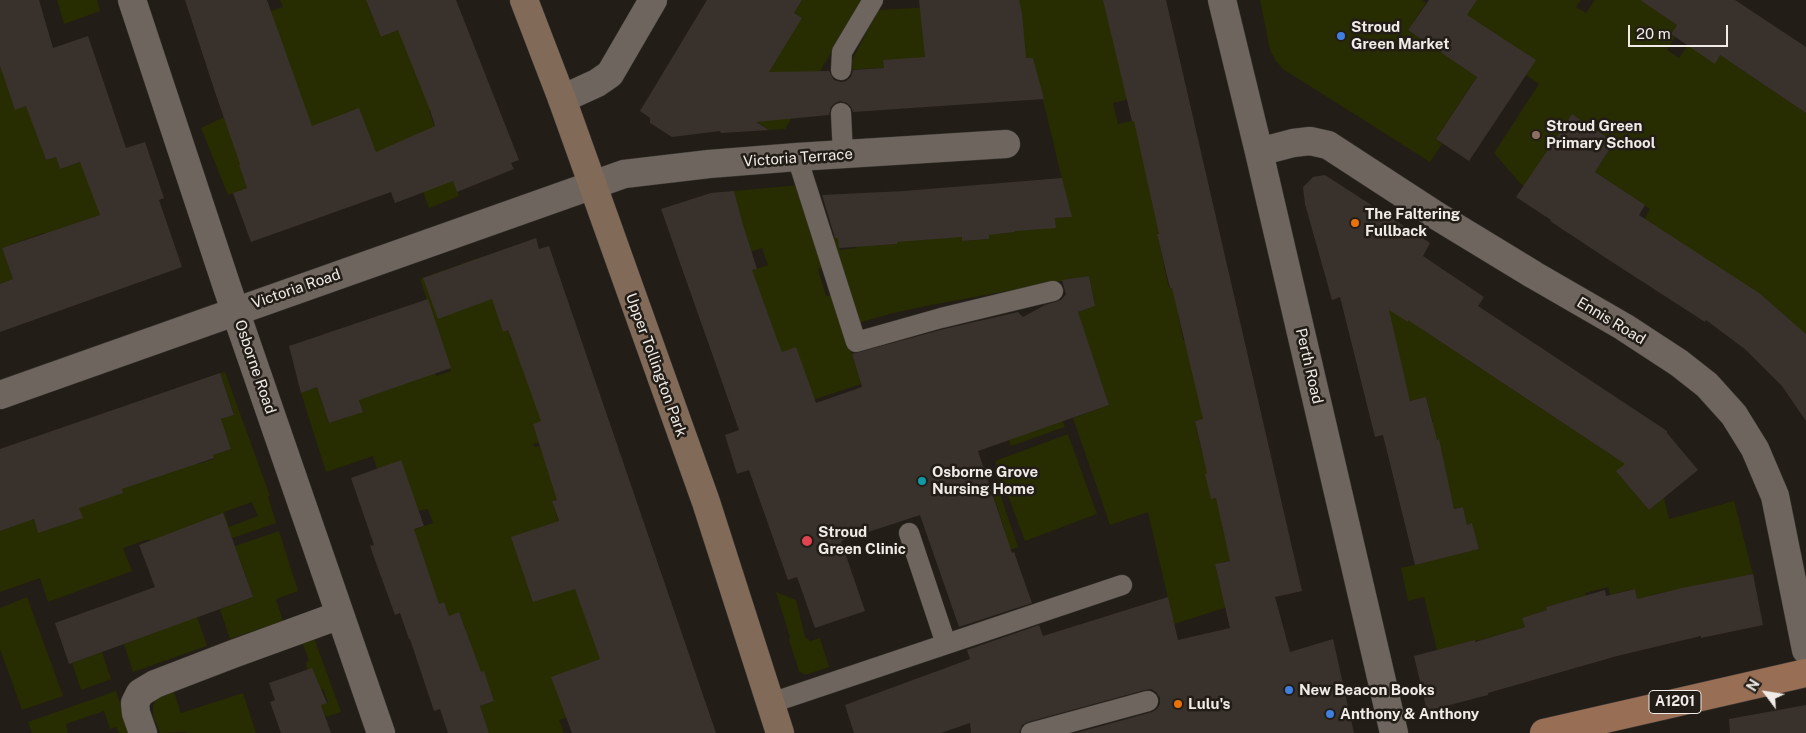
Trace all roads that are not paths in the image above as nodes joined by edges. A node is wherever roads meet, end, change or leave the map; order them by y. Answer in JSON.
{"nodes":[{"id":1,"x":132,"y":0,"type":"edge"},
{"id":2,"x":524,"y":0,"type":"edge"},
{"id":3,"x":653,"y":0,"type":"edge"},
{"id":4,"x":874,"y":0,"type":"edge"},
{"id":5,"x":1222,"y":0,"type":"edge"},
{"id":6,"x":841,"y":70,"type":"dead end"},
{"id":7,"x":562,"y":99,"type":"junction"},
{"id":8,"x":841,"y":113,"type":"dead end"},
{"id":9,"x":1006,"y":144,"type":"dead end"},
{"id":10,"x":1259,"y":152,"type":"junction"},
{"id":11,"x":843,"y":154,"type":"junction"},
{"id":12,"x":797,"y":157,"type":"junction"},
{"id":13,"x":592,"y":186,"type":"junction"},
{"id":14,"x":1053,"y":291,"type":"dead end"},
{"id":15,"x":235,"y":310,"type":"junction"},
{"id":16,"x":0,"y":395,"type":"edge"},
{"id":17,"x":909,"y":533,"type":"dead end"},
{"id":18,"x":1122,"y":585,"type":"dead end"},
{"id":19,"x":340,"y":615,"type":"junction"},
{"id":20,"x":946,"y":644,"type":"junction"},
{"id":21,"x":1806,"y":650,"type":"edge"},
{"id":22,"x":1806,"y":673,"type":"edge"},
{"id":23,"x":1148,"y":701,"type":"dead end"},
{"id":24,"x":771,"y":702,"type":"junction"},
{"id":25,"x":143,"y":733,"type":"edge"},
{"id":26,"x":381,"y":733,"type":"edge"},
{"id":27,"x":780,"y":733,"type":"edge"},
{"id":28,"x":1031,"y":733,"type":"edge"},
{"id":29,"x":1394,"y":733,"type":"edge"},
{"id":30,"x":1544,"y":733,"type":"edge"}],
"edges":[{"from":1,"to":15,"type":"street","name":"Osborne Road"},
{"from":2,"to":7,"type":"main road","name":"Upper Tollington Park"},
{"from":3,"to":7,"type":"street"},
{"from":4,"to":6,"type":"lane"},
{"from":5,"to":10,"type":"street","name":"Perth Road"},
{"from":7,"to":13,"type":"main road","name":"Upper Tollington Park"},
{"from":8,"to":11,"type":"lane"},
{"from":9,"to":11,"type":"street","name":"Victoria Terrace"},
{"from":10,"to":21,"type":"street","name":"Ennis Road"},
{"from":10,"to":29,"type":"street","name":"Perth Road"},
{"from":11,"to":12,"type":"street","name":"Victoria Terrace"},
{"from":12,"to":13,"type":"street","name":"Victoria Terrace"},
{"from":12,"to":14,"type":"lane"},
{"from":13,"to":15,"type":"street","name":"Victoria Road"},
{"from":13,"to":24,"type":"main road","name":"Upper Tollington Park"},
{"from":15,"to":16,"type":"street","name":"Victoria Road"},
{"from":15,"to":19,"type":"street","name":"Osborne Road"},
{"from":17,"to":20,"type":"lane"},
{"from":18,"to":20,"type":"lane"},
{"from":19,"to":25,"type":"street"},
{"from":19,"to":26,"type":"street","name":"Osborne Road"},
{"from":20,"to":24,"type":"lane"},
{"from":22,"to":30,"type":"main road","number":"A1201"},
{"from":23,"to":28,"type":"lane"},
{"from":24,"to":27,"type":"main road","name":"Upper Tollington Park"}]}
